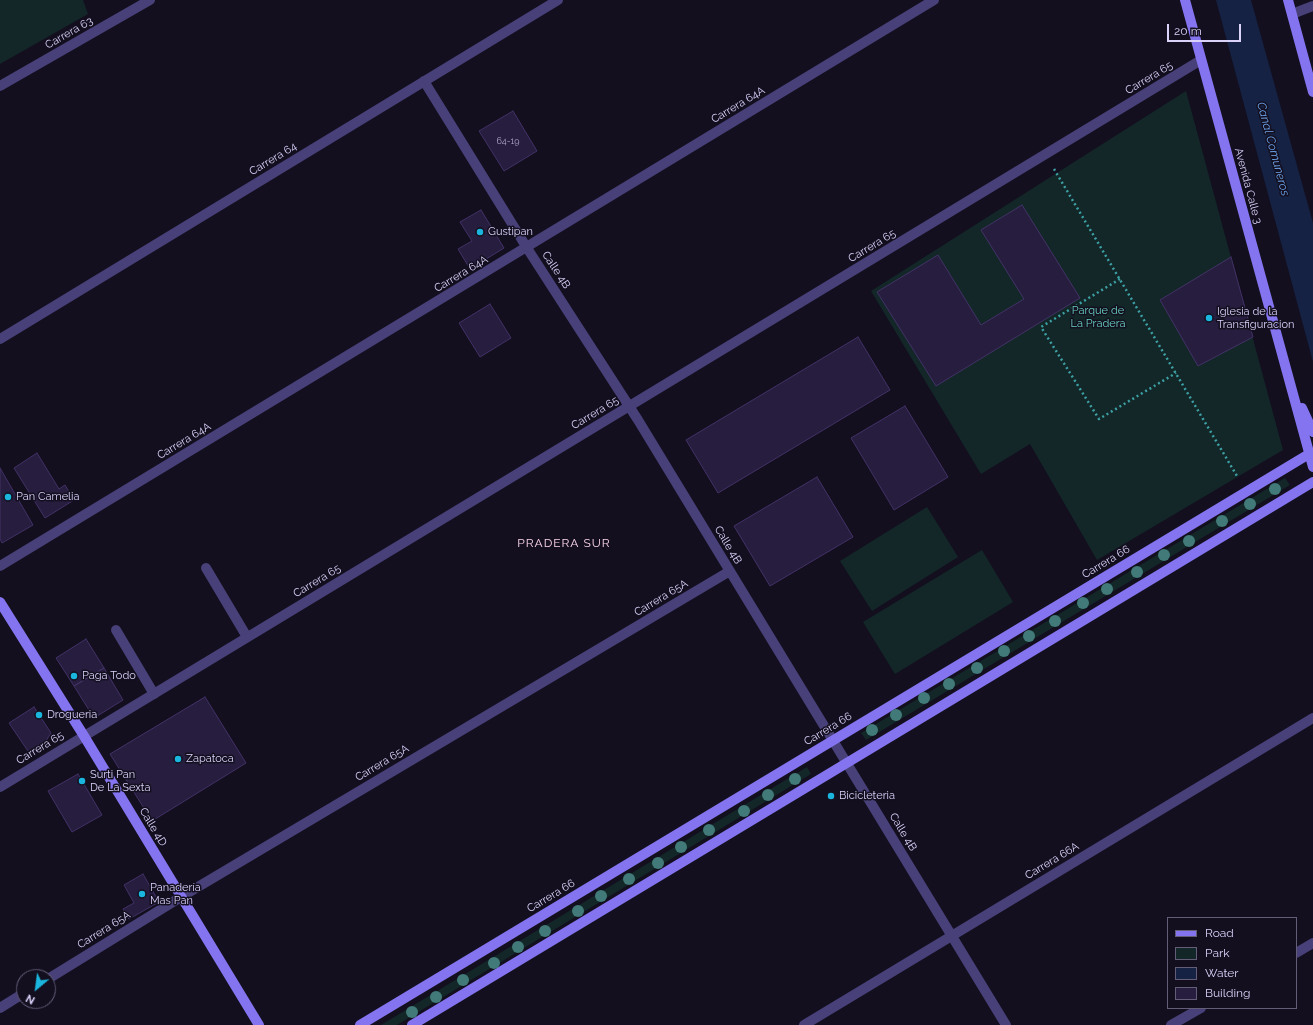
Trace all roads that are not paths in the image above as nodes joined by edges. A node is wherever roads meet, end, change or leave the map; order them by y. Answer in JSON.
{"nodes":[{"id":1,"x":150,"y":0,"type":"edge"},
{"id":2,"x":558,"y":0,"type":"edge"},
{"id":3,"x":934,"y":0,"type":"edge"},
{"id":4,"x":1185,"y":0,"type":"edge"},
{"id":5,"x":1288,"y":0,"type":"edge"},
{"id":6,"x":1313,"y":6,"type":"edge"},
{"id":7,"x":1292,"y":14,"type":"junction"},
{"id":8,"x":1202,"y":60,"type":"junction"},
{"id":9,"x":424,"y":81,"type":"junction"},
{"id":10,"x":0,"y":86,"type":"edge"},
{"id":11,"x":1313,"y":92,"type":"edge"},
{"id":12,"x":527,"y":248,"type":"junction"},
{"id":13,"x":0,"y":339,"type":"edge"},
{"id":14,"x":1288,"y":379,"type":"junction"},
{"id":15,"x":629,"y":406,"type":"junction"},
{"id":16,"x":1313,"y":432,"type":"edge"},
{"id":17,"x":1309,"y":454,"type":"junction"},
{"id":18,"x":1313,"y":467,"type":"edge"},
{"id":19,"x":1313,"y":482,"type":"edge"},
{"id":20,"x":0,"y":566,"type":"edge"},
{"id":21,"x":206,"y":568,"type":"dead end"},
{"id":22,"x":730,"y":571,"type":"junction"},
{"id":23,"x":0,"y":602,"type":"edge"},
{"id":24,"x":116,"y":630,"type":"dead end"},
{"id":25,"x":247,"y":638,"type":"junction"},
{"id":26,"x":154,"y":694,"type":"junction"},
{"id":27,"x":1313,"y":718,"type":"edge"},
{"id":28,"x":84,"y":736,"type":"junction"},
{"id":29,"x":833,"y":740,"type":"junction"},
{"id":30,"x":846,"y":763,"type":"junction"},
{"id":31,"x":0,"y":787,"type":"edge"},
{"id":32,"x":181,"y":897,"type":"junction"},
{"id":33,"x":952,"y":936,"type":"junction"},
{"id":34,"x":1313,"y":943,"type":"edge"},
{"id":35,"x":1297,"y":952,"type":"edge"},
{"id":36,"x":56,"y":974,"type":"edge"},
{"id":37,"x":16,"y":998,"type":"edge"},
{"id":38,"x":0,"y":1008,"type":"edge"},
{"id":39,"x":1199,"y":1009,"type":"edge"},
{"id":40,"x":259,"y":1025,"type":"edge"},
{"id":41,"x":360,"y":1025,"type":"edge"},
{"id":42,"x":412,"y":1025,"type":"edge"},
{"id":43,"x":804,"y":1025,"type":"edge"},
{"id":44,"x":1006,"y":1025,"type":"edge"},
{"id":45,"x":1171,"y":1025,"type":"edge"}],
"edges":[{"from":1,"to":10,"type":"street","name":"Carrera 63"},
{"from":2,"to":9,"type":"street","name":"Carrera 64"},
{"from":3,"to":12,"type":"street","name":"Carrera 64A"},
{"from":4,"to":8,"type":"street","name":"Avenida Calle 3"},
{"from":5,"to":7,"type":"street"},
{"from":6,"to":7,"type":"street"},
{"from":7,"to":11,"type":"street"},
{"from":8,"to":14,"type":"street","name":"Avenida Calle 3"},
{"from":8,"to":15,"type":"street","name":"Carrera 65"},
{"from":9,"to":12,"type":"street","name":"Calle 4B"},
{"from":9,"to":13,"type":"street","name":"Carrera 64"},
{"from":12,"to":15,"type":"street","name":"Calle 4B"},
{"from":12,"to":20,"type":"street","name":"Carrera 64A"},
{"from":14,"to":16,"type":"street","name":"Avenida Calle 3"},
{"from":14,"to":17,"type":"street","name":"Avenida Calle 3"},
{"from":15,"to":22,"type":"street","name":"Calle 4B"},
{"from":15,"to":25,"type":"street","name":"Carrera 65"},
{"from":17,"to":18,"type":"street","name":"Avenida Calle 3"},
{"from":17,"to":29,"type":"street","name":"Carrera 66"},
{"from":19,"to":30,"type":"street"},
{"from":21,"to":25,"type":"street"},
{"from":22,"to":29,"type":"street","name":"Calle 4B"},
{"from":22,"to":32,"type":"street","name":"Carrera 65A"},
{"from":23,"to":28,"type":"street","name":"Calle 4D"},
{"from":24,"to":26,"type":"street"},
{"from":25,"to":26,"type":"street","name":"Carrera 65"},
{"from":26,"to":28,"type":"street","name":"Carrera 65"},
{"from":27,"to":33,"type":"street","name":"Carrera 66A"},
{"from":28,"to":31,"type":"street","name":"Carrera 65"},
{"from":28,"to":32,"type":"street","name":"Calle 4D"},
{"from":29,"to":30,"type":"street","name":"Calle 4B"},
{"from":29,"to":41,"type":"street","name":"Carrera 66"},
{"from":30,"to":33,"type":"street","name":"Calle 4B"},
{"from":30,"to":42,"type":"street"},
{"from":32,"to":36,"type":"street","name":"Carrera 65A"},
{"from":32,"to":40,"type":"street","name":"Calle 4D"},
{"from":33,"to":43,"type":"street","name":"Carrera 66A"},
{"from":33,"to":44,"type":"street","name":"Calle 4B"},
{"from":34,"to":35,"type":"street"},
{"from":37,"to":38,"type":"street"},
{"from":39,"to":45,"type":"street"}]}
